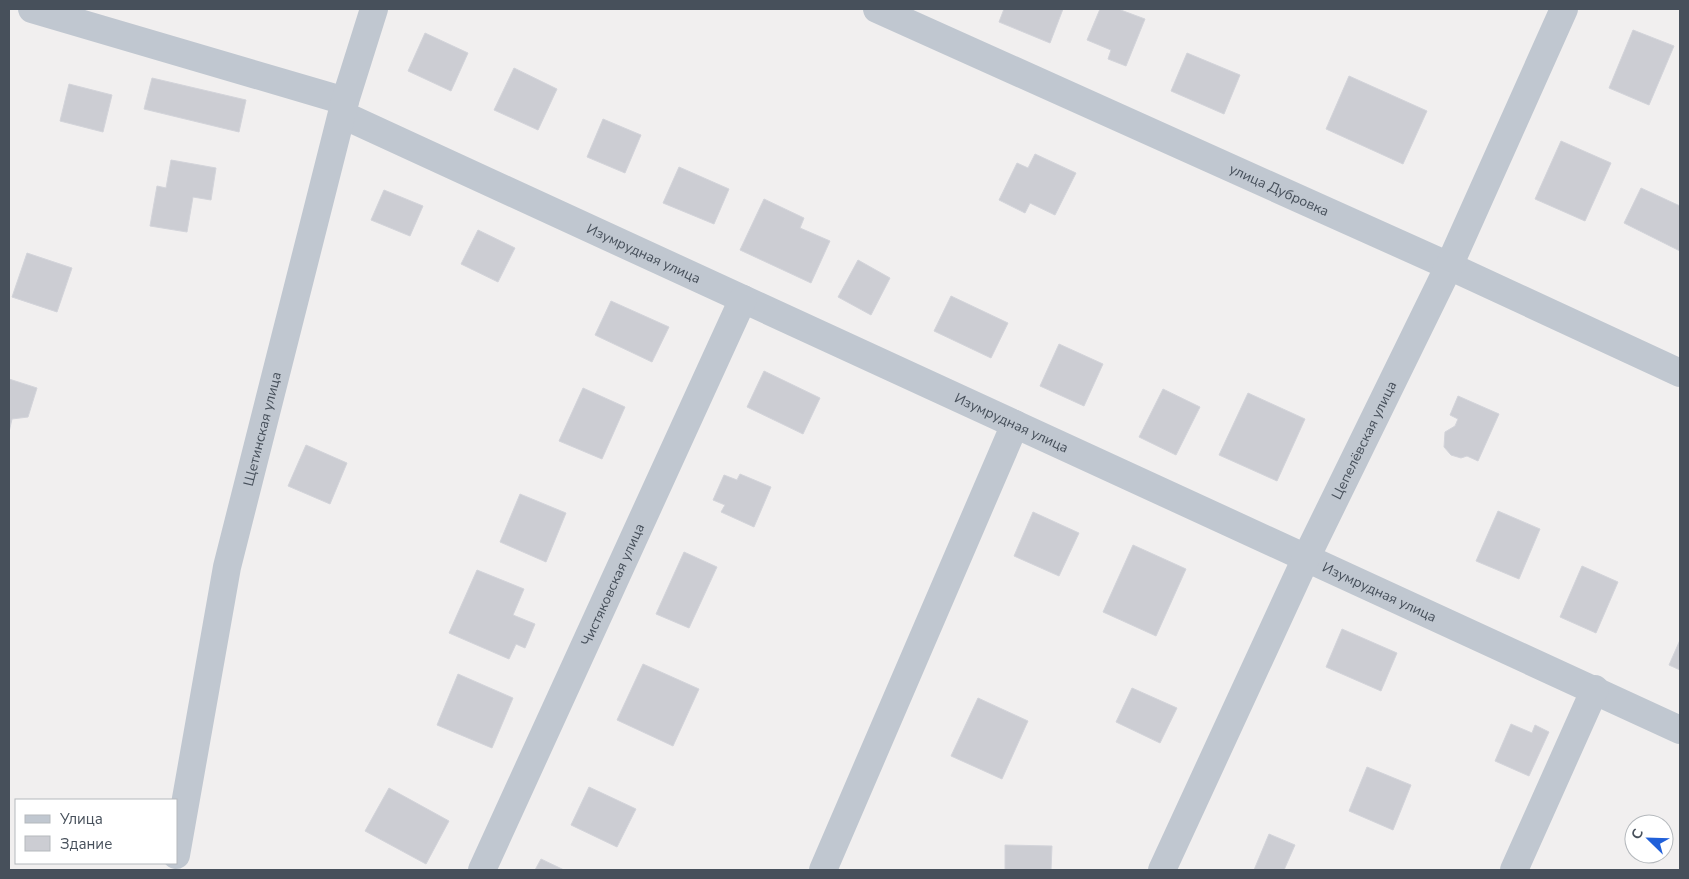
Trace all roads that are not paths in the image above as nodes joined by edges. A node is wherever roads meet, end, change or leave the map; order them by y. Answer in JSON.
{"nodes":[{"id":1,"x":32,"y":9,"type":"edge"},
{"id":2,"x":374,"y":9,"type":"edge"},
{"id":3,"x":877,"y":9,"type":"edge"},
{"id":4,"x":1564,"y":9,"type":"edge"},
{"id":5,"x":344,"y":108,"type":"junction"},
{"id":6,"x":1449,"y":266,"type":"junction"},
{"id":7,"x":742,"y":299,"type":"junction"},
{"id":8,"x":1680,"y":374,"type":"edge"},
{"id":9,"x":1015,"y":424,"type":"junction"},
{"id":10,"x":1306,"y":558,"type":"junction"},
{"id":11,"x":1595,"y":689,"type":"junction"},
{"id":12,"x":1680,"y":730,"type":"edge"},
{"id":13,"x":178,"y":844,"type":"edge"},
{"id":14,"x":482,"y":870,"type":"edge"},
{"id":15,"x":823,"y":870,"type":"edge"},
{"id":16,"x":1162,"y":870,"type":"edge"},
{"id":17,"x":1514,"y":870,"type":"edge"}],
"edges":[{"from":1,"to":5,"type":"street","name":"Изумрудная улица"},
{"from":2,"to":5,"type":"street","name":"Щетинская улица"},
{"from":3,"to":6,"type":"street","name":"улица Дубровка"},
{"from":4,"to":6,"type":"street","name":"Цепелёвская улица"},
{"from":5,"to":7,"type":"street","name":"Изумрудная улица"},
{"from":5,"to":13,"type":"street","name":"Щетинская улица"},
{"from":6,"to":8,"type":"street","name":"улица Дубровка"},
{"from":6,"to":10,"type":"street","name":"Цепелёвская улица"},
{"from":7,"to":9,"type":"street","name":"Изумрудная улица"},
{"from":7,"to":14,"type":"street","name":"Чистяковская улица"},
{"from":9,"to":10,"type":"street","name":"Изумрудная улица"},
{"from":9,"to":15,"type":"street"},
{"from":10,"to":11,"type":"street","name":"Изумрудная улица"},
{"from":10,"to":16,"type":"street","name":"Цепелёвская улица"},
{"from":11,"to":12,"type":"street","name":"Изумрудная улица"},
{"from":11,"to":17,"type":"street"}]}
